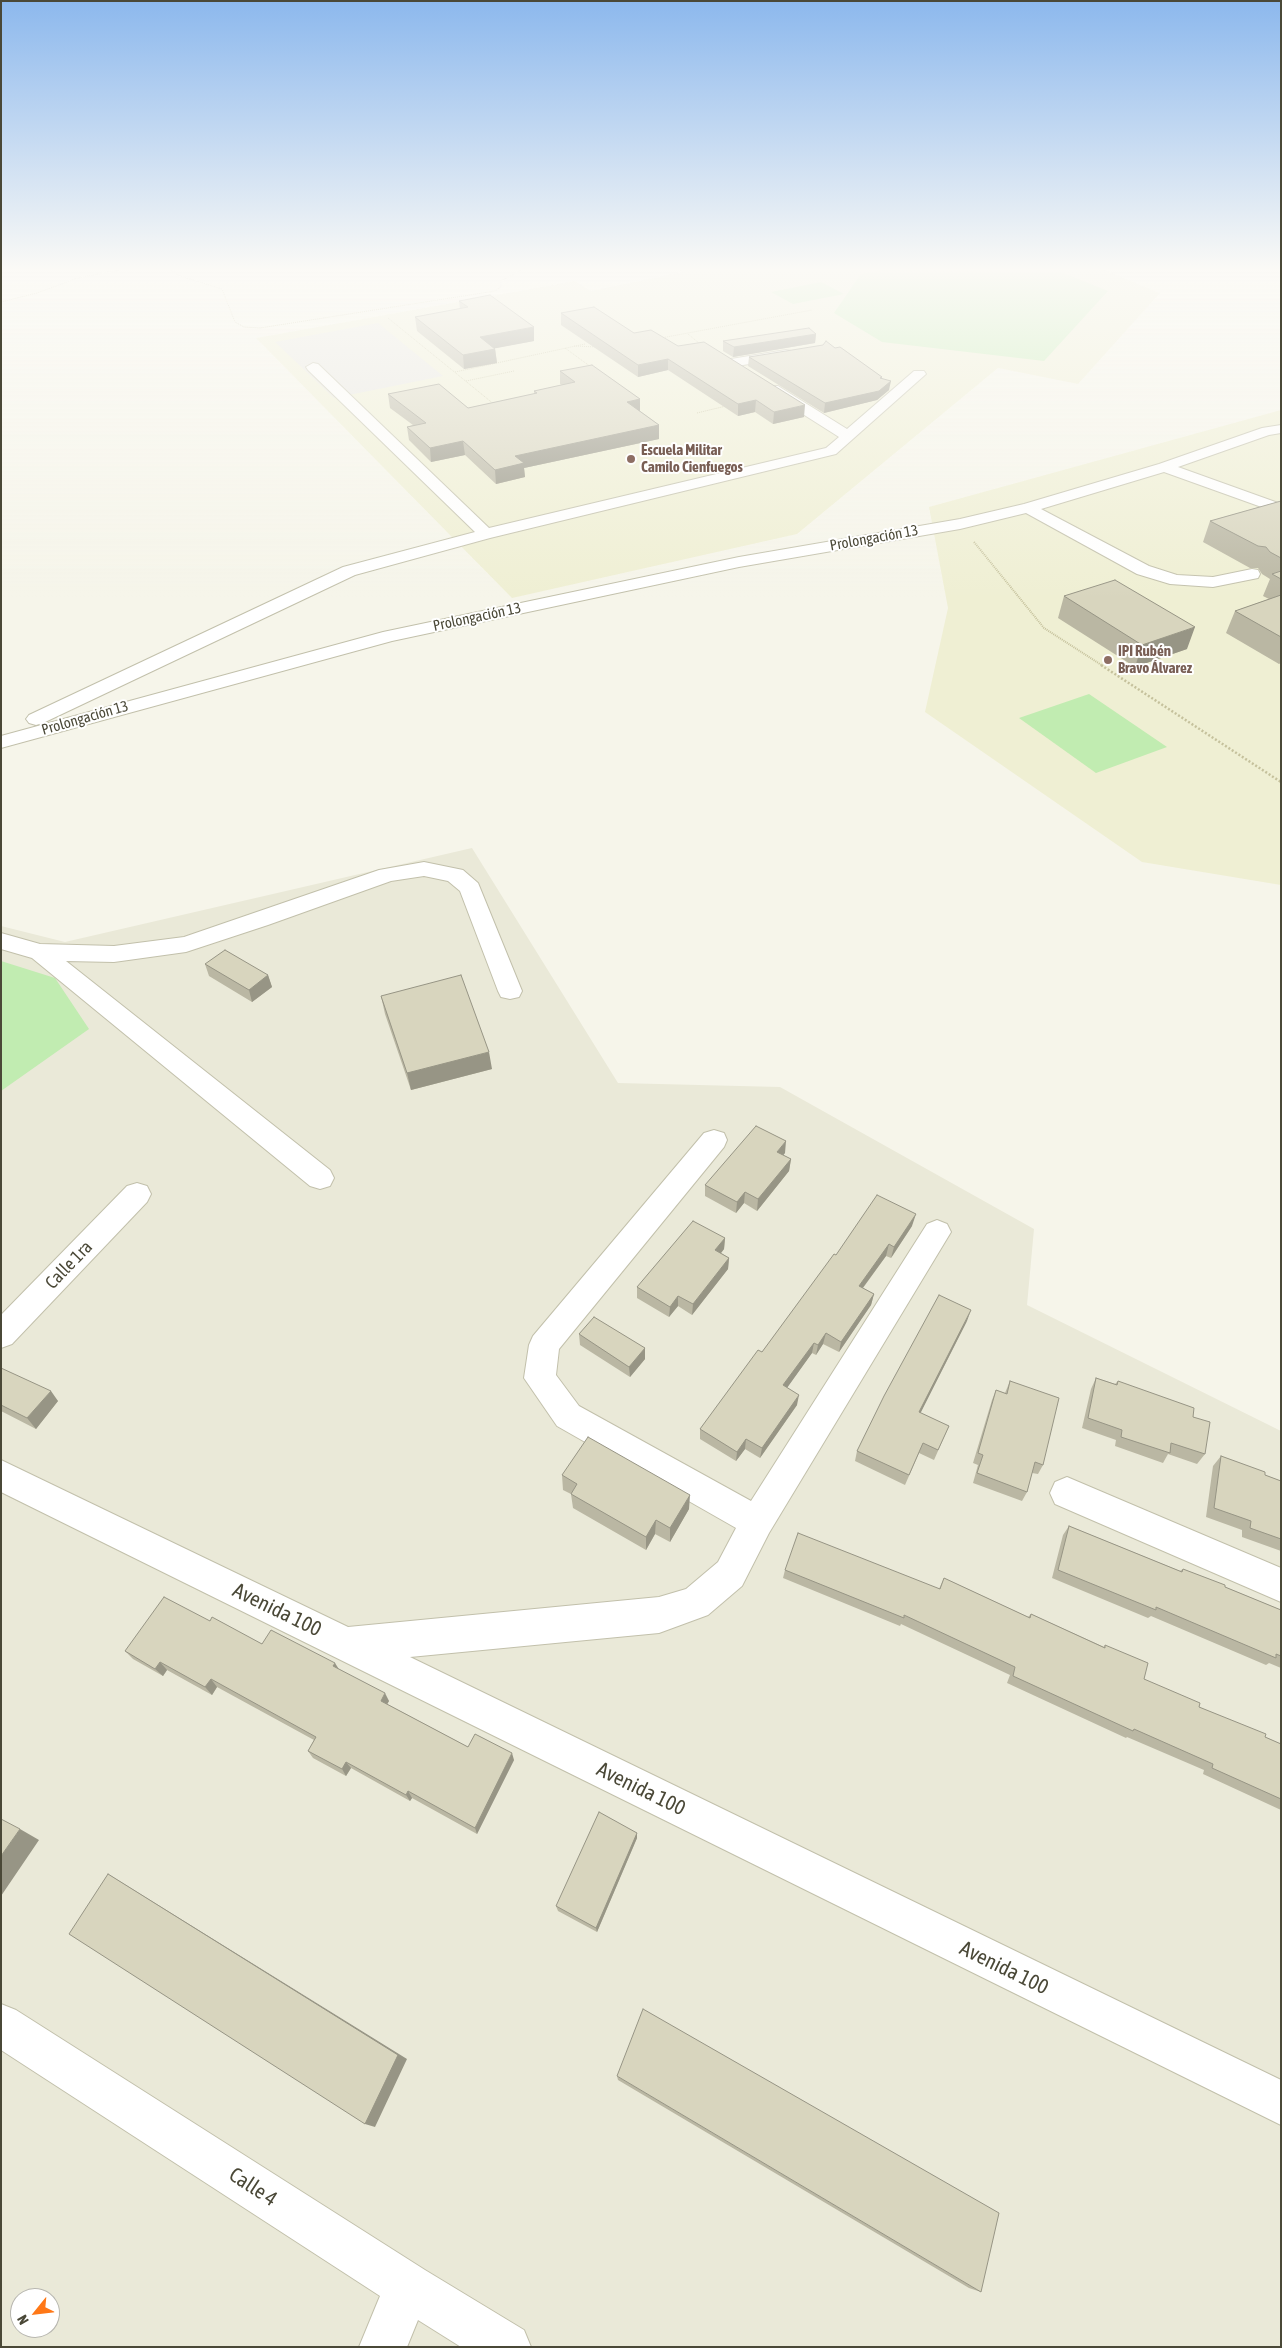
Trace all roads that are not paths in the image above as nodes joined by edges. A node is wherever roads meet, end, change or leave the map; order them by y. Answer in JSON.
{"nodes":[{"id":1,"x":326,"y":380,"type":"edge"},
{"id":2,"x":913,"y":380,"type":"edge"},
{"id":3,"x":764,"y":384,"type":"edge"},
{"id":4,"x":1281,"y":429,"type":"edge"},
{"id":5,"x":848,"y":436,"type":"junction"},
{"id":6,"x":1164,"y":466,"type":"junction"},
{"id":7,"x":1279,"y":507,"type":"edge"},
{"id":8,"x":1028,"y":508,"type":"junction"},
{"id":9,"x":486,"y":534,"type":"junction"},
{"id":10,"x":1252,"y":574,"type":"dead end"},
{"id":11,"x":1,"y":735,"type":"edge"},
{"id":12,"x":1,"y":742,"type":"edge"},
{"id":13,"x":1,"y":941,"type":"edge"},
{"id":14,"x":40,"y":952,"type":"junction"},
{"id":15,"x":510,"y":991,"type":"dead end"},
{"id":16,"x":714,"y":1140,"type":"dead end"},
{"id":17,"x":320,"y":1178,"type":"dead end"},
{"id":18,"x":137,"y":1194,"type":"dead end"},
{"id":19,"x":937,"y":1232,"type":"dead end"},
{"id":20,"x":1,"y":1335,"type":"edge"},
{"id":21,"x":1,"y":1475,"type":"edge"},
{"id":22,"x":1067,"y":1493,"type":"dead end"},
{"id":23,"x":757,"y":1522,"type":"junction"},
{"id":24,"x":1281,"y":1585,"type":"edge"},
{"id":25,"x":348,"y":1645,"type":"junction"},
{"id":26,"x":1,"y":2024,"type":"edge"},
{"id":27,"x":1281,"y":2103,"type":"edge"},
{"id":28,"x":408,"y":2287,"type":"junction"},
{"id":29,"x":383,"y":2347,"type":"edge"},
{"id":30,"x":506,"y":2347,"type":"edge"}],
"edges":[{"from":1,"to":9,"type":"street"},
{"from":2,"to":5,"type":"street"},
{"from":3,"to":5,"type":"street"},
{"from":4,"to":6,"type":"street","name":"Prolongación 13"},
{"from":5,"to":9,"type":"street"},
{"from":6,"to":7,"type":"street"},
{"from":6,"to":8,"type":"street","name":"Prolongación 13"},
{"from":8,"to":10,"type":"street"},
{"from":8,"to":12,"type":"street","name":"Prolongación 13"},
{"from":9,"to":11,"type":"street"},
{"from":13,"to":14,"type":"street"},
{"from":14,"to":15,"type":"street"},
{"from":14,"to":17,"type":"street"},
{"from":16,"to":23,"type":"street"},
{"from":18,"to":20,"type":"street","name":"Calle 1ra"},
{"from":19,"to":23,"type":"street"},
{"from":21,"to":25,"type":"street","name":"Avenida 100"},
{"from":22,"to":24,"type":"street"},
{"from":23,"to":25,"type":"street"},
{"from":25,"to":27,"type":"street","name":"Avenida 100"},
{"from":26,"to":28,"type":"street","name":"Calle 4"},
{"from":28,"to":29,"type":"street"},
{"from":28,"to":30,"type":"street","name":"Calle 4"}]}
